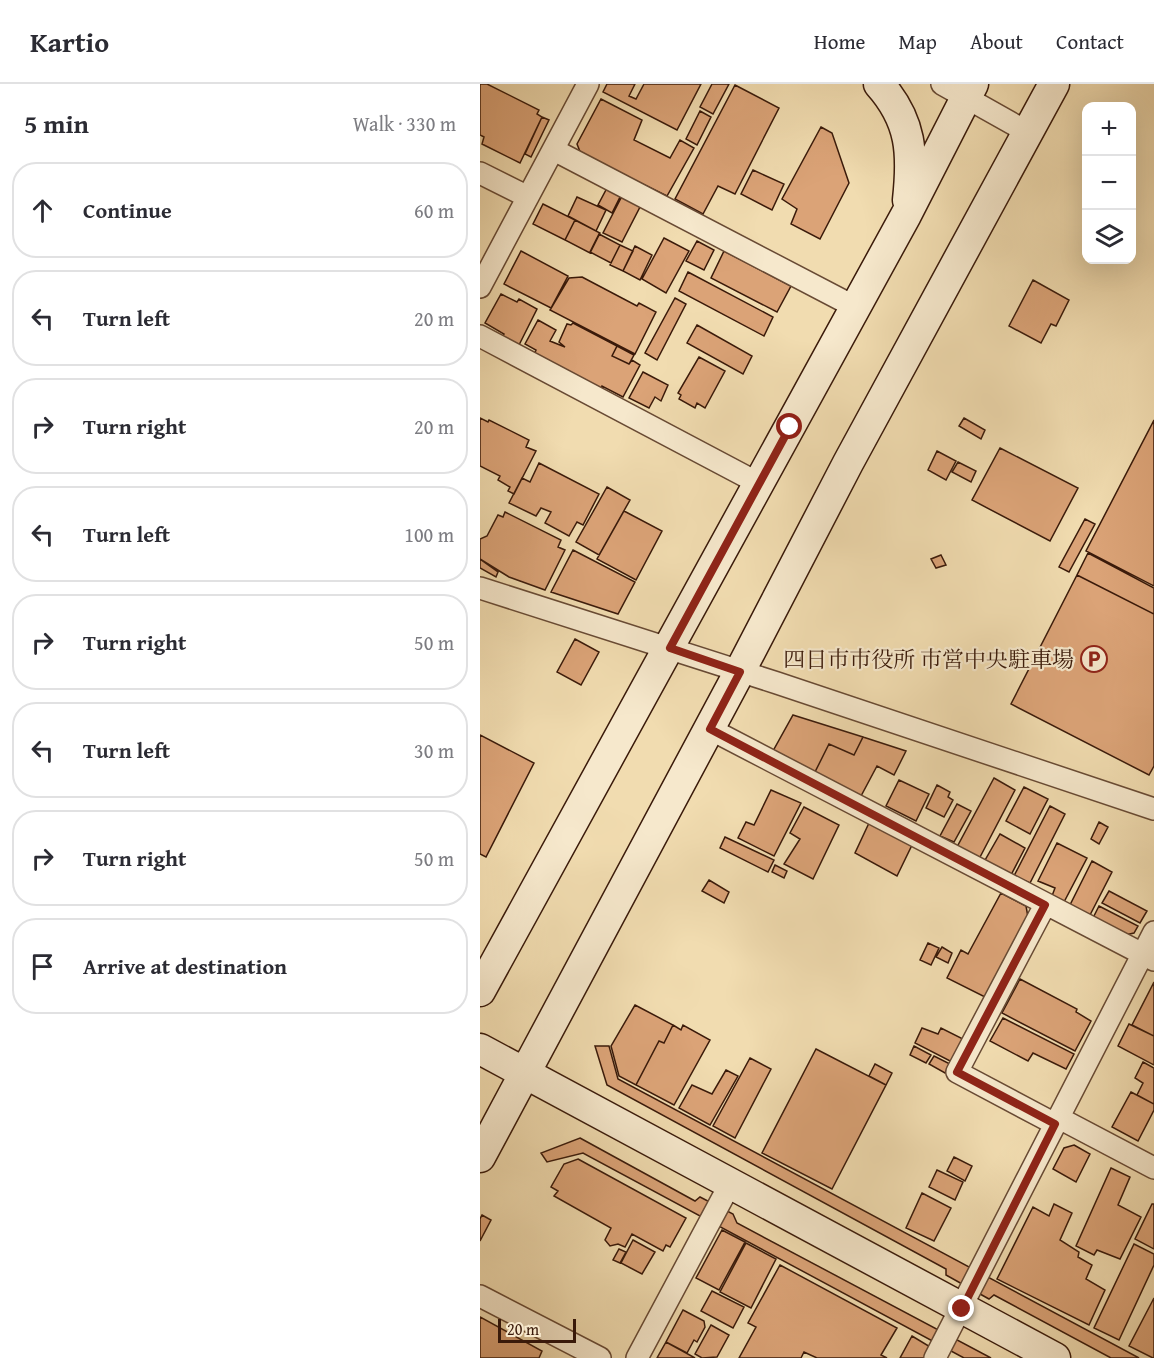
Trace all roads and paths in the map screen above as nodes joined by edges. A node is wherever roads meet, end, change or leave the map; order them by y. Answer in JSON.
{"nodes":[{"id":1,"x":588,"y":84,"type":"edge"},
{"id":2,"x":879,"y":84,"type":"edge"},
{"id":3,"x":1054,"y":84,"type":"edge"},
{"id":4,"x":961,"y":88,"type":"edge"},
{"id":5,"x":1029,"y":133,"type":"junction"},
{"id":6,"x":554,"y":150,"type":"junction"},
{"id":7,"x":480,"y":174,"type":"edge"},
{"id":8,"x":528,"y":197,"type":"junction"},
{"id":9,"x":906,"y":215,"type":"junction"},
{"id":10,"x":480,"y":287,"type":"edge"},
{"id":11,"x":855,"y":308,"type":"junction"},
{"id":12,"x":480,"y":336,"type":"edge"},
{"id":13,"x":758,"y":483,"type":"junction"},
{"id":14,"x":480,"y":588,"type":"edge"},
{"id":15,"x":670,"y":648,"type":"junction"},
{"id":16,"x":740,"y":672,"type":"junction"},
{"id":17,"x":710,"y":729,"type":"junction"},
{"id":18,"x":1154,"y":809,"type":"edge"},
{"id":19,"x":1045,"y":905,"type":"junction"},
{"id":20,"x":1154,"y":932,"type":"edge"},
{"id":21,"x":1148,"y":957,"type":"edge"},
{"id":22,"x":480,"y":991,"type":"edge"},
{"id":23,"x":480,"y":1049,"type":"edge"},
{"id":24,"x":524,"y":1072,"type":"junction"},
{"id":25,"x":1057,"y":1121,"type":"junction"},
{"id":26,"x":480,"y":1157,"type":"edge"},
{"id":27,"x":1154,"y":1168,"type":"edge"},
{"id":28,"x":730,"y":1184,"type":"junction"},
{"id":29,"x":480,"y":1296,"type":"edge"},
{"id":30,"x":962,"y":1309,"type":"junction"},
{"id":31,"x":600,"y":1358,"type":"edge"},
{"id":32,"x":637,"y":1358,"type":"edge"},
{"id":33,"x":935,"y":1358,"type":"edge"},
{"id":34,"x":1055,"y":1358,"type":"edge"}],
"edges":[{"from":1,"to":6,"type":"street"},
{"from":2,"to":9,"type":"street"},
{"from":3,"to":5,"type":"street"},
{"from":4,"to":5,"type":"street"},
{"from":4,"to":9,"type":"street"},
{"from":5,"to":16,"type":"street"},
{"from":6,"to":8,"type":"street"},
{"from":6,"to":11,"type":"street"},
{"from":7,"to":8,"type":"street"},
{"from":8,"to":10,"type":"street"},
{"from":9,"to":11,"type":"street"},
{"from":11,"to":13,"type":"street"},
{"from":12,"to":13,"type":"street"},
{"from":13,"to":15,"type":"street"},
{"from":14,"to":15,"type":"street"},
{"from":15,"to":16,"type":"street"},
{"from":15,"to":22,"type":"street"},
{"from":16,"to":17,"type":"street"},
{"from":16,"to":18,"type":"street"},
{"from":17,"to":19,"type":"street"},
{"from":17,"to":24,"type":"street"},
{"from":19,"to":21,"type":"street"},
{"from":19,"to":25,"type":"street"},
{"from":20,"to":21,"type":"street"},
{"from":21,"to":25,"type":"street"},
{"from":23,"to":24,"type":"street"},
{"from":24,"to":26,"type":"street"},
{"from":24,"to":28,"type":"street"},
{"from":25,"to":27,"type":"street"},
{"from":25,"to":30,"type":"street"},
{"from":28,"to":30,"type":"street"},
{"from":28,"to":32,"type":"street"},
{"from":29,"to":31,"type":"street"},
{"from":30,"to":33,"type":"street"},
{"from":30,"to":34,"type":"street"}]}
